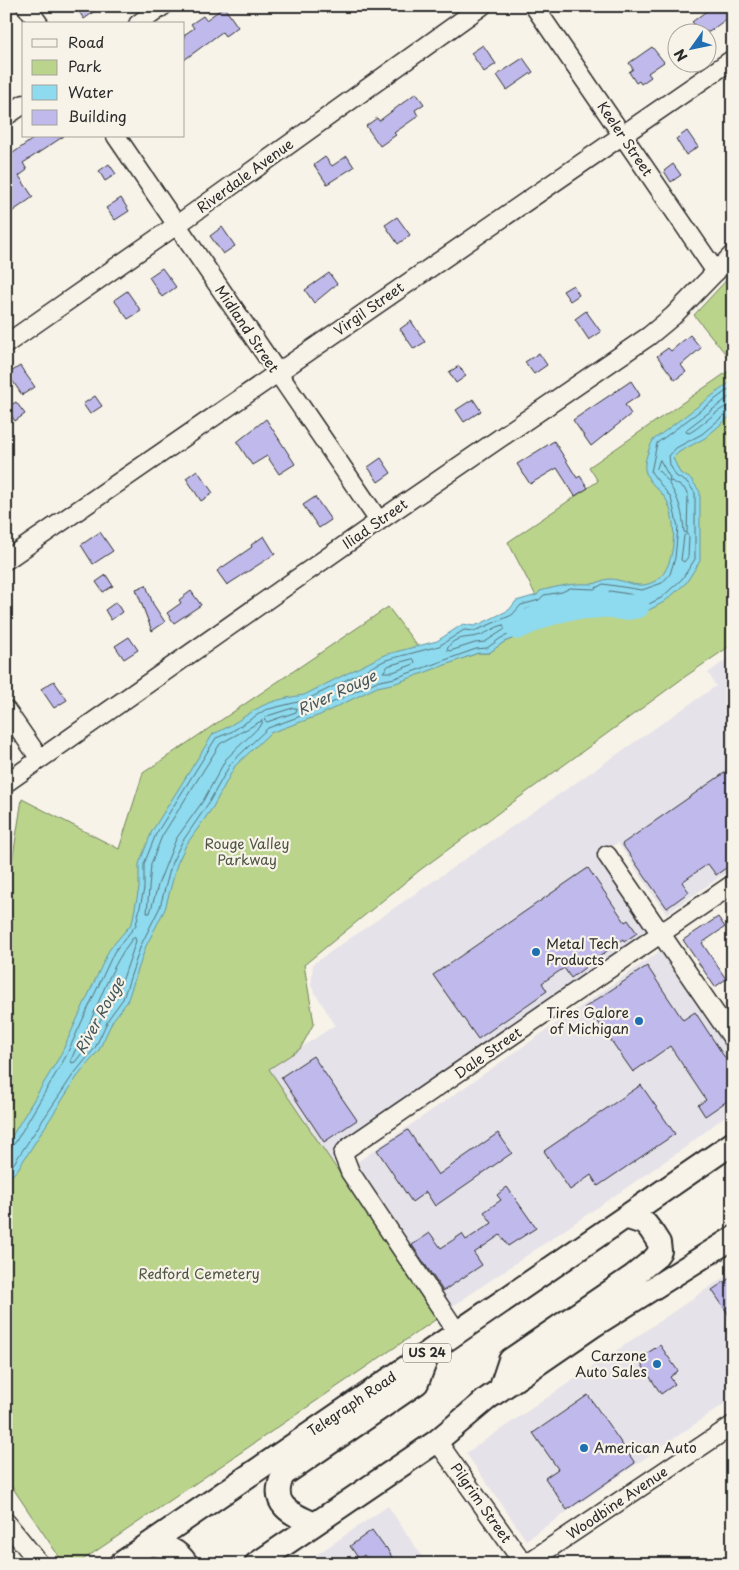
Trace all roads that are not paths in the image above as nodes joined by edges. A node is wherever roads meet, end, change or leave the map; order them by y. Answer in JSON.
{"nodes":[{"id":1,"x":26,"y":6,"type":"edge"},
{"id":2,"x":163,"y":6,"type":"edge"},
{"id":3,"x":482,"y":6,"type":"edge"},
{"id":4,"x":534,"y":6,"type":"edge"},
{"id":5,"x":37,"y":22,"type":"edge"},
{"id":6,"x":141,"y":22,"type":"edge"},
{"id":7,"x":733,"y":59,"type":"edge"},
{"id":8,"x":22,"y":105,"type":"edge"},
{"id":9,"x":6,"y":116,"type":"edge"},
{"id":10,"x":621,"y":134,"type":"junction"},
{"id":11,"x":117,"y":138,"type":"edge"},
{"id":12,"x":176,"y":225,"type":"junction"},
{"id":13,"x":733,"y":254,"type":"edge"},
{"id":14,"x":716,"y":272,"type":"junction"},
{"id":15,"x":6,"y":344,"type":"edge"},
{"id":16,"x":276,"y":373,"type":"junction"},
{"id":17,"x":379,"y":521,"type":"junction"},
{"id":18,"x":6,"y":560,"type":"edge"},
{"id":19,"x":6,"y":710,"type":"edge"},
{"id":20,"x":40,"y":759,"type":"junction"},
{"id":21,"x":6,"y":783,"type":"edge"},
{"id":22,"x":607,"y":855,"type":"dead end"},
{"id":23,"x":733,"y":884,"type":"edge"},
{"id":24,"x":660,"y":934,"type":"junction"},
{"id":25,"x":733,"y":1039,"type":"edge"},
{"id":26,"x":733,"y":1143,"type":"edge"},
{"id":27,"x":625,"y":1217,"type":"junction"},
{"id":28,"x":731,"y":1242,"type":"edge"},
{"id":29,"x":457,"y":1332,"type":"junction"},
{"id":30,"x":429,"y":1352,"type":"junction"},
{"id":31,"x":500,"y":1390,"type":"junction"},
{"id":32,"x":733,"y":1425,"type":"edge"},
{"id":33,"x":437,"y":1441,"type":"junction"},
{"id":34,"x":6,"y":1522,"type":"edge"},
{"id":35,"x":315,"y":1524,"type":"junction"},
{"id":36,"x":149,"y":1544,"type":"junction"},
{"id":37,"x":40,"y":1564,"type":"edge"},
{"id":38,"x":120,"y":1564,"type":"edge"},
{"id":39,"x":187,"y":1564,"type":"edge"},
{"id":40,"x":256,"y":1564,"type":"edge"},
{"id":41,"x":525,"y":1564,"type":"edge"}],
"edges":[{"from":1,"to":5,"type":"street"},
{"from":2,"to":6,"type":"street"},
{"from":3,"to":12,"type":"street","name":"Riverdale Avenue"},
{"from":4,"to":10,"type":"street","name":"Keeler Street"},
{"from":7,"to":10,"type":"street","name":"Virgil Street"},
{"from":8,"to":9,"type":"street"},
{"from":10,"to":14,"type":"street","name":"Keeler Street"},
{"from":10,"to":16,"type":"street","name":"Virgil Street"},
{"from":11,"to":12,"type":"street","name":"Midland Street"},
{"from":12,"to":15,"type":"street","name":"Riverdale Avenue"},
{"from":12,"to":16,"type":"street","name":"Midland Street"},
{"from":13,"to":14,"type":"street","name":"Iliad Street"},
{"from":14,"to":17,"type":"street","name":"Iliad Street"},
{"from":16,"to":17,"type":"street","name":"Midland Street"},
{"from":16,"to":18,"type":"street","name":"Virgil Street"},
{"from":17,"to":20,"type":"street","name":"Iliad Street"},
{"from":19,"to":20,"type":"street"},
{"from":20,"to":21,"type":"street","name":"Iliad Street"},
{"from":22,"to":24,"type":"street"},
{"from":23,"to":24,"type":"street","name":"Dale Street"},
{"from":24,"to":25,"type":"street"},
{"from":24,"to":29,"type":"street","name":"Dale Street"},
{"from":26,"to":27,"type":"main road","name":"Telegraph Road","number":"US 24"},
{"from":27,"to":29,"type":"main road","name":"Telegraph Road","number":"US 24"},
{"from":27,"to":31,"type":"main road"},
{"from":28,"to":31,"type":"main road"},
{"from":29,"to":30,"type":"main road","name":"Telegraph Road","number":"US 24"},
{"from":30,"to":35,"type":"main road"},
{"from":30,"to":36,"type":"main road","name":"Telegraph Road","number":"US 24"},
{"from":31,"to":33,"type":"main road"},
{"from":32,"to":41,"type":"street","name":"Woodbine Avenue"},
{"from":33,"to":35,"type":"main road"},
{"from":33,"to":41,"type":"street","name":"Pilgrim Street"},
{"from":34,"to":37,"type":"street"},
{"from":35,"to":40,"type":"main road"},
{"from":36,"to":38,"type":"main road","name":"Telegraph Road","number":"US 24"},
{"from":36,"to":39,"type":"main road"}]}
